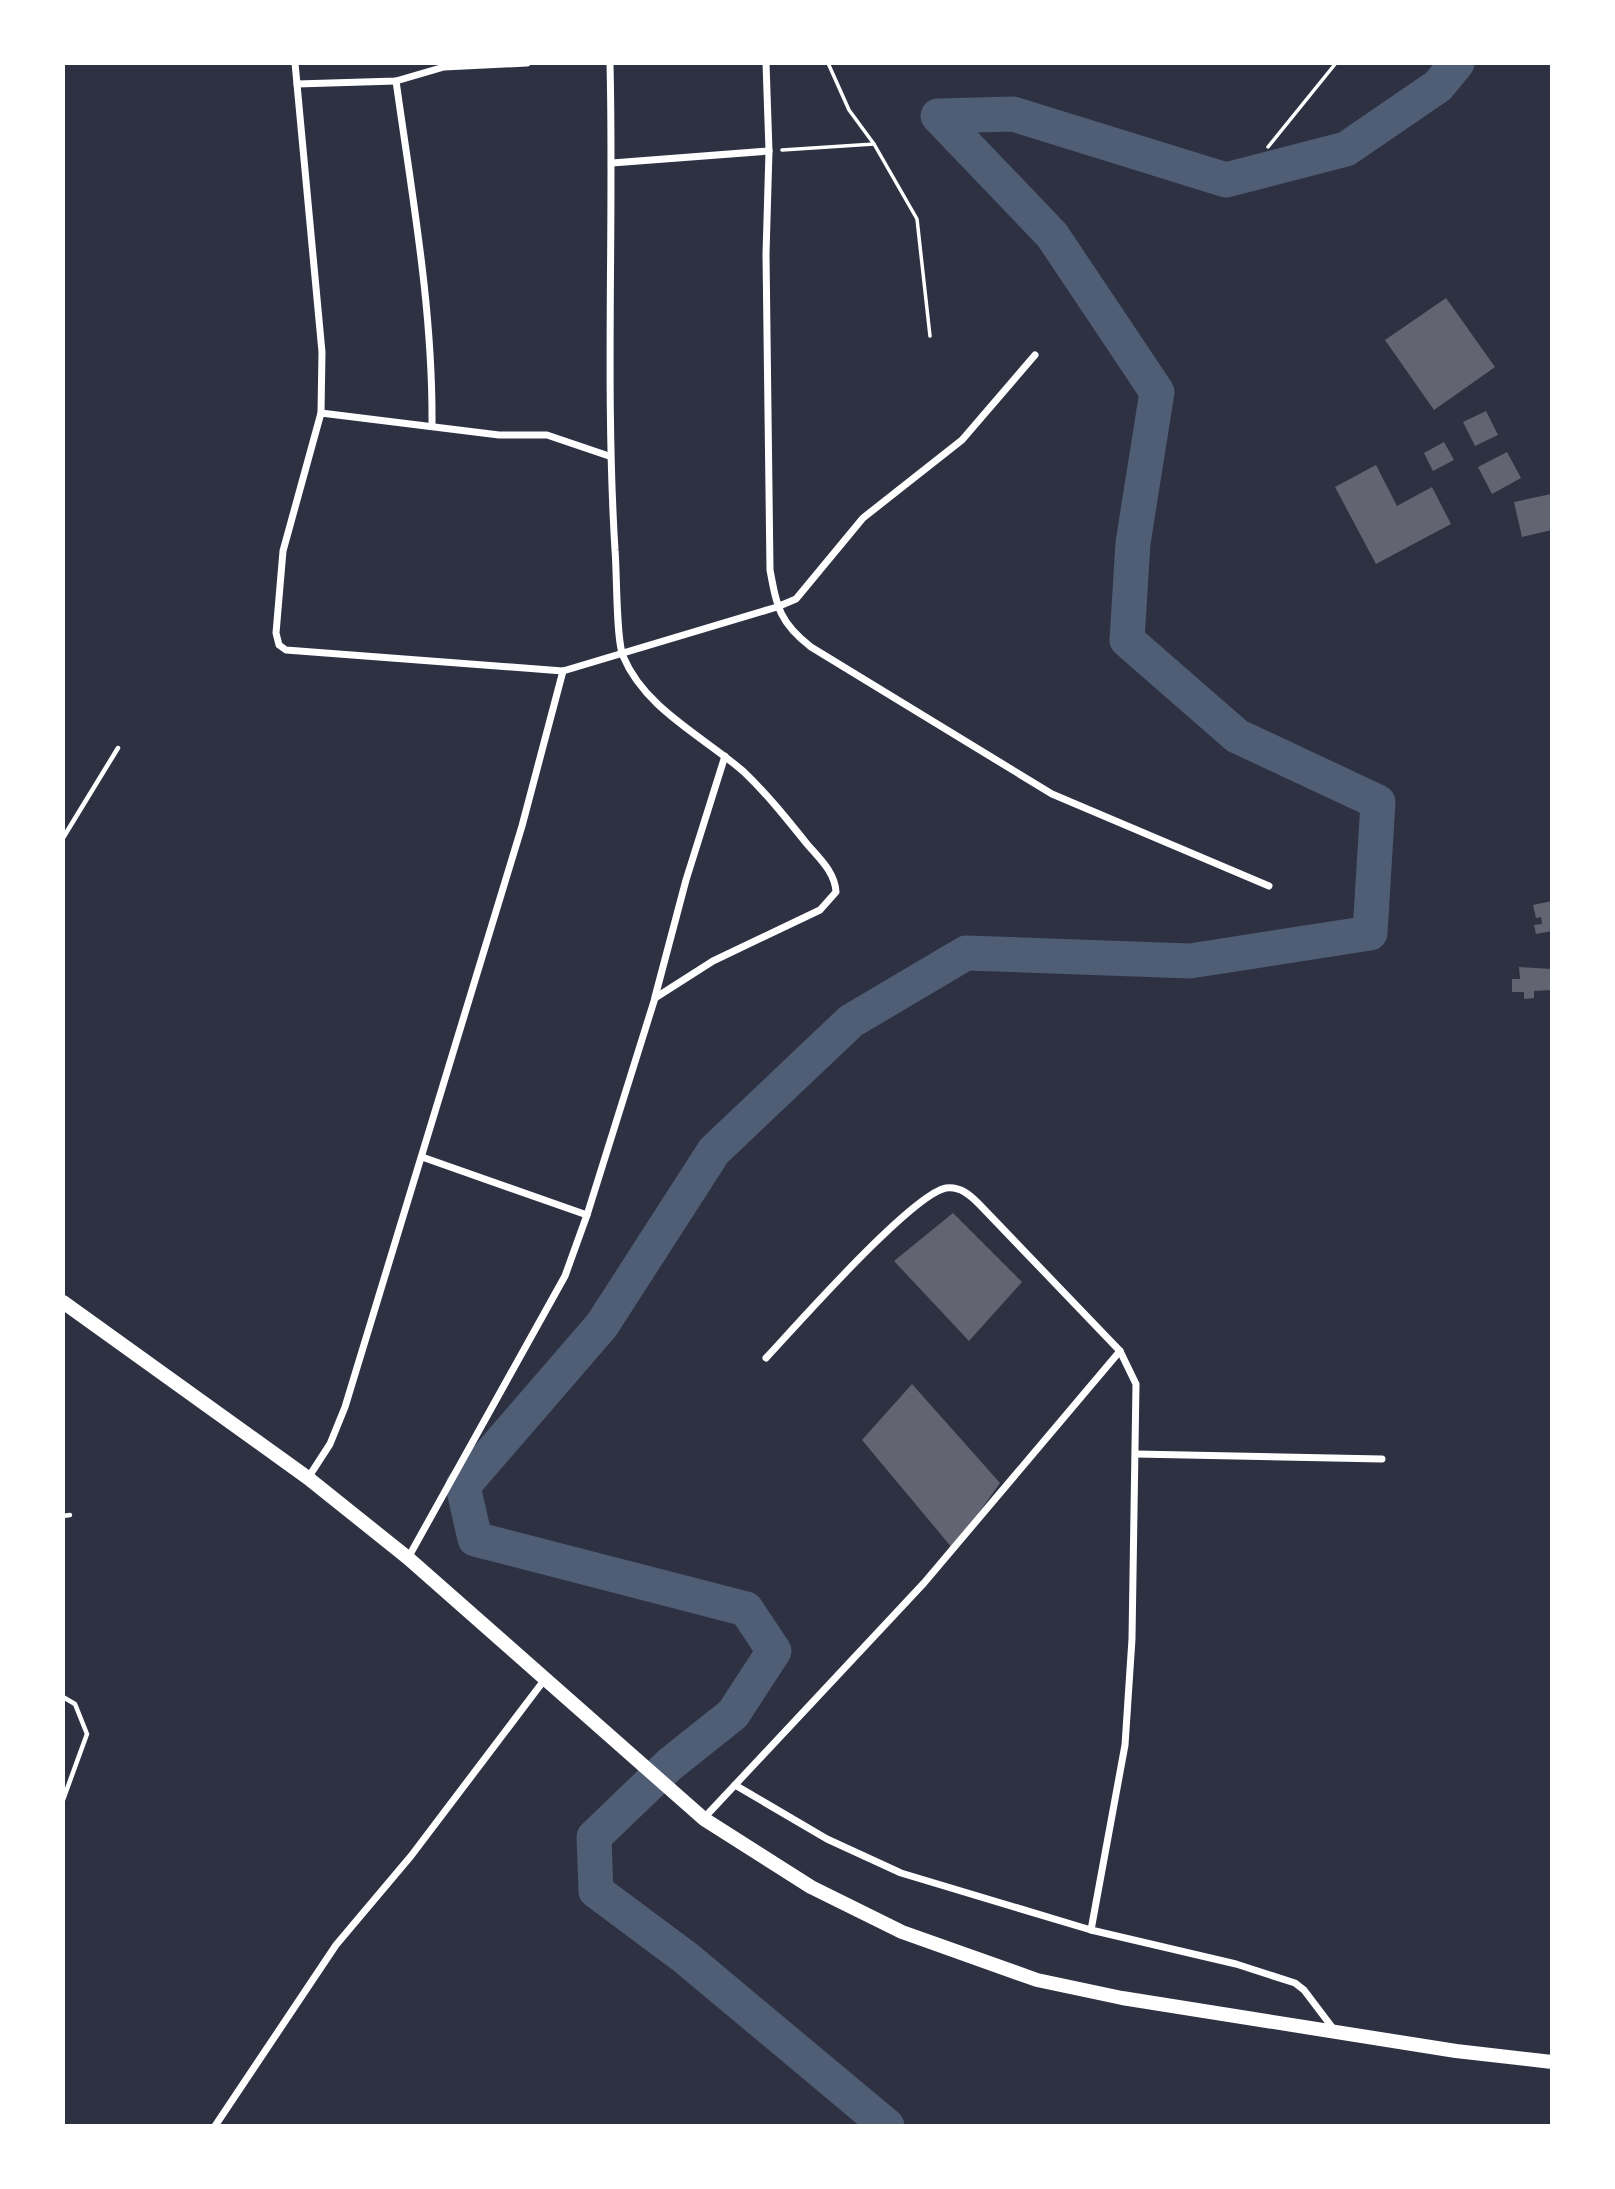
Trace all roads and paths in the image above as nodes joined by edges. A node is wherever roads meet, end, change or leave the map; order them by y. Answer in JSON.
{"nodes":[{"id":1,"x":295,"y":63,"type":"edge"},
{"id":2,"x":527,"y":63,"type":"edge"},
{"id":3,"x":610,"y":63,"type":"edge"},
{"id":4,"x":766,"y":63,"type":"edge"},
{"id":5,"x":828,"y":63,"type":"edge"},
{"id":6,"x":1336,"y":63,"type":"edge"},
{"id":7,"x":396,"y":81,"type":"junction"},
{"id":8,"x":297,"y":84,"type":"junction"},
{"id":9,"x":874,"y":145,"type":"junction"},
{"id":10,"x":1268,"y":147,"type":"dead end"},
{"id":11,"x":769,"y":151,"type":"junction"},
{"id":12,"x":612,"y":163,"type":"junction"},
{"id":13,"x":930,"y":336,"type":"dead end"},
{"id":14,"x":1035,"y":355,"type":"dead end"},
{"id":15,"x":321,"y":413,"type":"junction"},
{"id":16,"x":432,"y":425,"type":"junction"},
{"id":17,"x":609,"y":456,"type":"junction"},
{"id":18,"x":777,"y":607,"type":"junction"},
{"id":19,"x":622,"y":654,"type":"junction"},
{"id":20,"x":563,"y":671,"type":"junction"},
{"id":21,"x":118,"y":748,"type":"dead end"},
{"id":22,"x":725,"y":756,"type":"junction"},
{"id":23,"x":63,"y":838,"type":"edge"},
{"id":24,"x":1269,"y":886,"type":"dead end"},
{"id":25,"x":655,"y":998,"type":"junction"},
{"id":26,"x":422,"y":1157,"type":"junction"},
{"id":27,"x":587,"y":1215,"type":"junction"},
{"id":28,"x":63,"y":1302,"type":"edge"},
{"id":29,"x":1120,"y":1351,"type":"junction"},
{"id":30,"x":766,"y":1358,"type":"dead end"},
{"id":31,"x":1136,"y":1454,"type":"junction"},
{"id":32,"x":1382,"y":1459,"type":"dead end"},
{"id":33,"x":308,"y":1478,"type":"junction"},
{"id":34,"x":63,"y":1516,"type":"edge"},
{"id":35,"x":70,"y":1516,"type":"dead end"},
{"id":36,"x":408,"y":1559,"type":"junction"},
{"id":37,"x":546,"y":1679,"type":"junction"},
{"id":38,"x":63,"y":1697,"type":"edge"},
{"id":39,"x":735,"y":1785,"type":"junction"},
{"id":40,"x":63,"y":1800,"type":"edge"},
{"id":41,"x":704,"y":1819,"type":"junction"},
{"id":42,"x":1091,"y":1930,"type":"junction"},
{"id":43,"x":1335,"y":2032,"type":"junction"},
{"id":44,"x":1552,"y":2062,"type":"edge"},
{"id":45,"x":215,"y":2126,"type":"edge"}],
"edges":[{"from":1,"to":8,"type":"street"},
{"from":2,"to":7,"type":"street"},
{"from":3,"to":12,"type":"street"},
{"from":4,"to":11,"type":"street"},
{"from":5,"to":9,"type":"path"},
{"from":6,"to":10,"type":"path"},
{"from":7,"to":8,"type":"street"},
{"from":7,"to":16,"type":"street"},
{"from":8,"to":15,"type":"street"},
{"from":9,"to":11,"type":"path"},
{"from":9,"to":13,"type":"path"},
{"from":11,"to":12,"type":"street"},
{"from":11,"to":18,"type":"street"},
{"from":12,"to":17,"type":"street"},
{"from":14,"to":18,"type":"street"},
{"from":15,"to":16,"type":"street"},
{"from":15,"to":20,"type":"street"},
{"from":16,"to":17,"type":"street"},
{"from":17,"to":19,"type":"street"},
{"from":18,"to":19,"type":"street"},
{"from":18,"to":24,"type":"street"},
{"from":19,"to":20,"type":"street"},
{"from":19,"to":22,"type":"street"},
{"from":20,"to":26,"type":"street"},
{"from":21,"to":23,"type":"lane"},
{"from":22,"to":25,"type":"street"},
{"from":22,"to":25,"type":"street"},
{"from":25,"to":27,"type":"street"},
{"from":26,"to":27,"type":"street"},
{"from":26,"to":33,"type":"street"},
{"from":27,"to":36,"type":"street"},
{"from":28,"to":33,"type":"highway"},
{"from":29,"to":30,"type":"street"},
{"from":29,"to":31,"type":"street"},
{"from":29,"to":39,"type":"street"},
{"from":31,"to":32,"type":"street"},
{"from":31,"to":42,"type":"street"},
{"from":33,"to":36,"type":"highway"},
{"from":34,"to":35,"type":"lane"},
{"from":36,"to":37,"type":"highway"},
{"from":37,"to":41,"type":"highway"},
{"from":37,"to":45,"type":"street"},
{"from":38,"to":40,"type":"lane"},
{"from":39,"to":41,"type":"street"},
{"from":39,"to":42,"type":"street"},
{"from":41,"to":43,"type":"highway"},
{"from":42,"to":43,"type":"street"},
{"from":43,"to":44,"type":"highway"}]}
